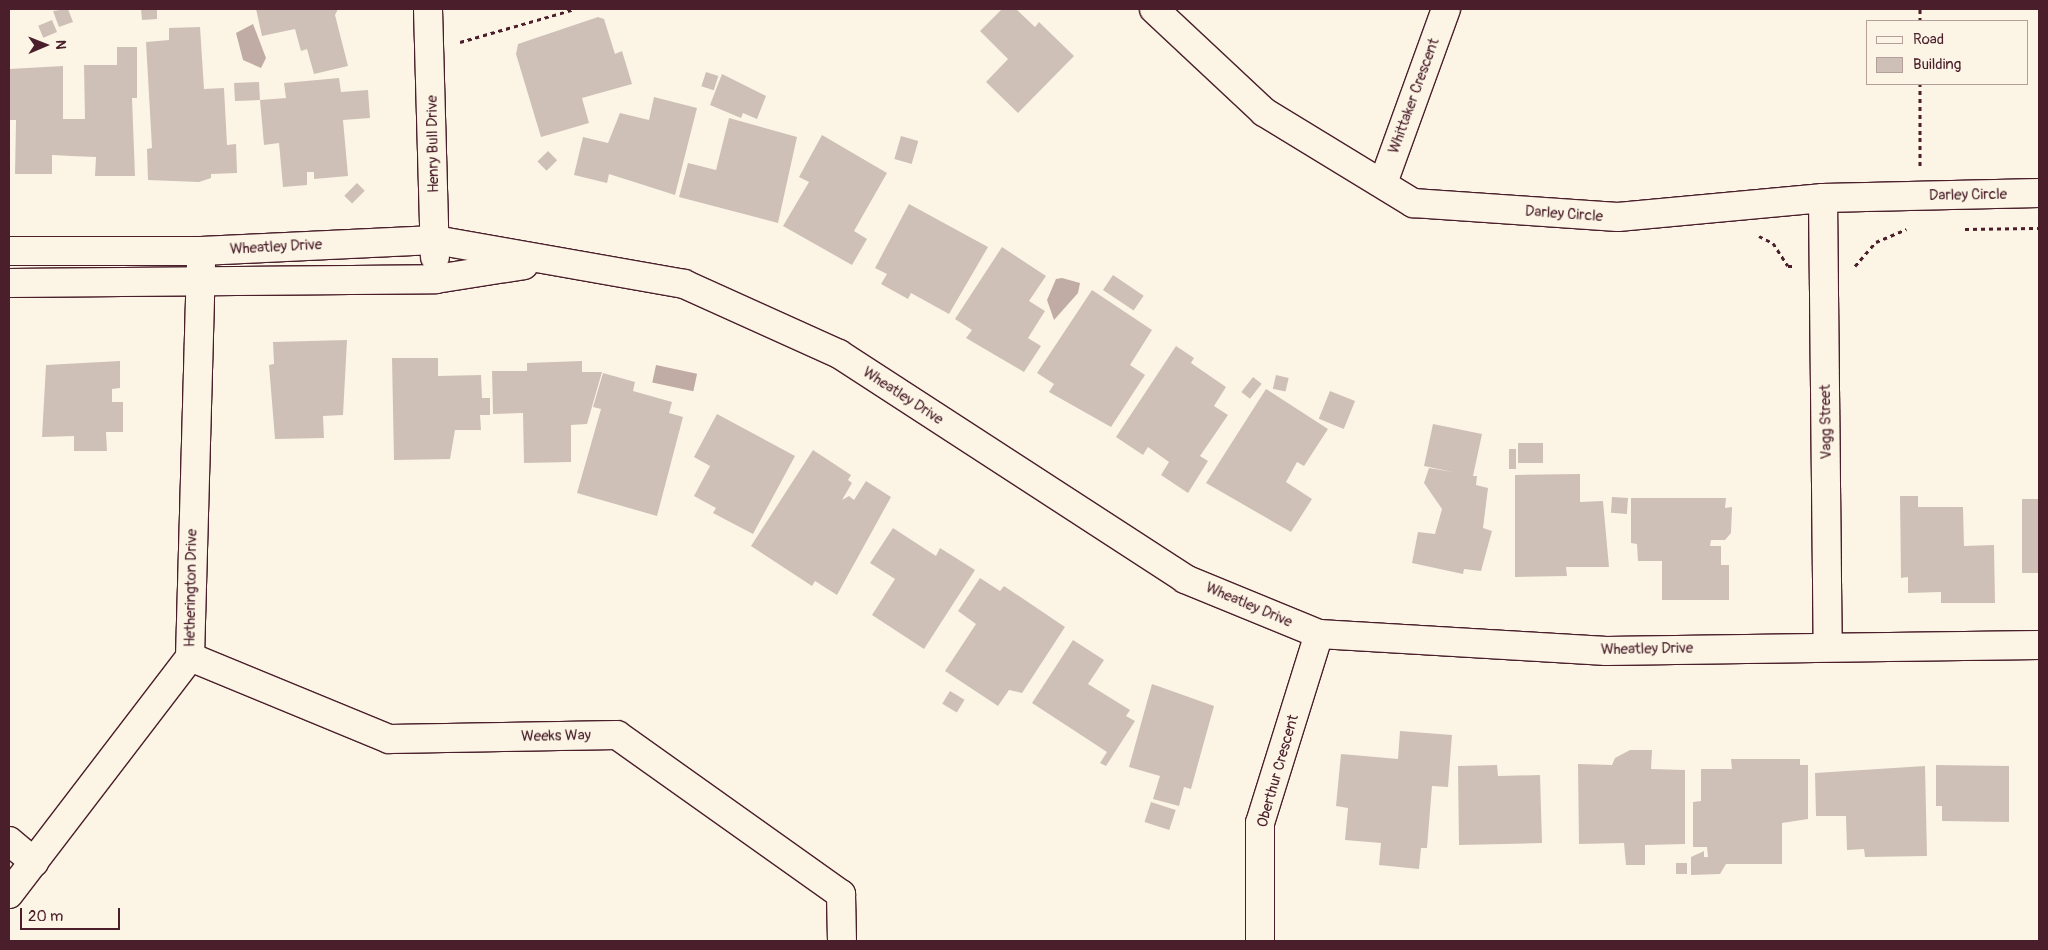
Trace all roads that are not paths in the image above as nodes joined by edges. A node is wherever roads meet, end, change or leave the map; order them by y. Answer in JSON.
{"nodes":[{"id":1,"x":428,"y":9,"type":"edge"},
{"id":2,"x":1154,"y":9,"type":"edge"},
{"id":3,"x":1446,"y":9,"type":"edge"},
{"id":4,"x":1383,"y":182,"type":"junction"},
{"id":5,"x":2039,"y":193,"type":"edge"},
{"id":6,"x":1823,"y":198,"type":"junction"},
{"id":7,"x":435,"y":240,"type":"junction"},
{"id":8,"x":9,"y":251,"type":"edge"},
{"id":9,"x":201,"y":251,"type":"junction"},
{"id":10,"x":540,"y":262,"type":"junction"},
{"id":11,"x":199,"y":279,"type":"junction"},
{"id":12,"x":436,"y":279,"type":"junction"},
{"id":13,"x":9,"y":283,"type":"edge"},
{"id":14,"x":1319,"y":634,"type":"junction"},
{"id":15,"x":2039,"y":645,"type":"edge"},
{"id":16,"x":1828,"y":646,"type":"junction"},
{"id":17,"x":190,"y":657,"type":"junction"},
{"id":18,"x":9,"y":841,"type":"edge"},
{"id":19,"x":34,"y":862,"type":"junction"},
{"id":20,"x":9,"y":894,"type":"edge"},
{"id":21,"x":842,"y":941,"type":"edge"},
{"id":22,"x":1260,"y":941,"type":"edge"}],
"edges":[{"from":1,"to":7,"type":"street","name":"Henry Bull Drive"},
{"from":2,"to":4,"type":"street","name":"Darley Circle"},
{"from":3,"to":4,"type":"street","name":"Whittaker Crescent"},
{"from":4,"to":6,"type":"street","name":"Darley Circle"},
{"from":5,"to":6,"type":"street","name":"Darley Circle"},
{"from":6,"to":16,"type":"street","name":"Vagg Street"},
{"from":7,"to":9,"type":"street","name":"Wheatley Drive"},
{"from":7,"to":10,"type":"street","name":"Wheatley Drive"},
{"from":7,"to":12,"type":"street","name":"Henry Bull Drive"},
{"from":8,"to":9,"type":"street","name":"Wheatley Drive"},
{"from":9,"to":11,"type":"street","name":"Hetherington Drive"},
{"from":10,"to":12,"type":"street","name":"Wheatley Drive"},
{"from":10,"to":14,"type":"street","name":"Wheatley Drive"},
{"from":11,"to":12,"type":"street","name":"Wheatley Drive"},
{"from":11,"to":13,"type":"street","name":"Wheatley Drive"},
{"from":11,"to":17,"type":"street","name":"Hetherington Drive"},
{"from":14,"to":16,"type":"street","name":"Wheatley Drive"},
{"from":14,"to":22,"type":"street","name":"Oberthur Crescent"},
{"from":15,"to":16,"type":"street","name":"Wheatley Drive"},
{"from":17,"to":19,"type":"street","name":"Hetherington Drive"},
{"from":17,"to":21,"type":"street","name":"Weeks Way"},
{"from":18,"to":19,"type":"street"},
{"from":19,"to":20,"type":"street","name":"Hetherington Drive"}]}
